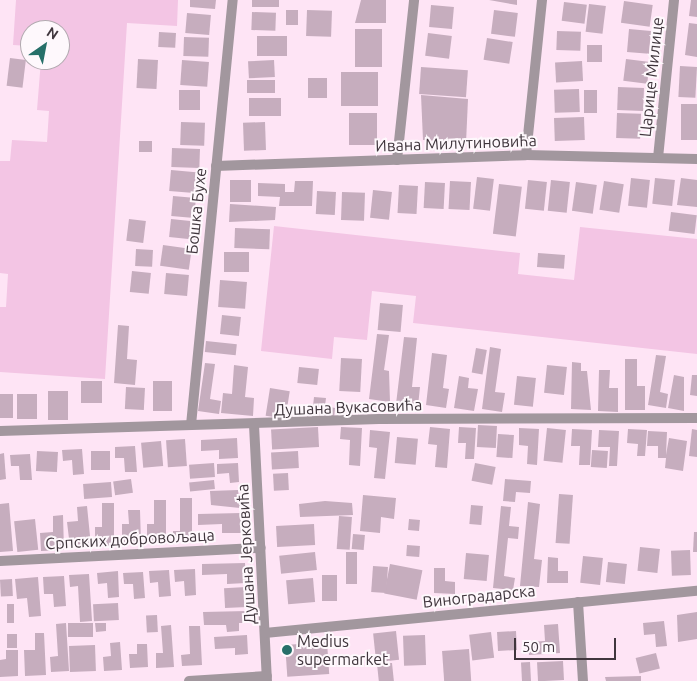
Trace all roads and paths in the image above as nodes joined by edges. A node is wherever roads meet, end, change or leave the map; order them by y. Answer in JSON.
{"nodes":[{"id":1,"x":233,"y":0,"type":"edge"},
{"id":2,"x":414,"y":0,"type":"edge"},
{"id":3,"x":542,"y":0,"type":"edge"},
{"id":4,"x":674,"y":0,"type":"edge"},
{"id":5,"x":526,"y":155,"type":"junction"},
{"id":6,"x":658,"y":158,"type":"junction"},
{"id":7,"x":697,"y":159,"type":"edge"},
{"id":8,"x":397,"y":160,"type":"junction"},
{"id":9,"x":216,"y":166,"type":"junction"},
{"id":10,"x":697,"y":418,"type":"edge"},
{"id":11,"x":191,"y":424,"type":"junction"},
{"id":12,"x":254,"y":424,"type":"junction"},
{"id":13,"x":0,"y":431,"type":"edge"},
{"id":14,"x":260,"y":548,"type":"junction"},
{"id":15,"x":0,"y":561,"type":"edge"},
{"id":16,"x":697,"y":591,"type":"edge"},
{"id":17,"x":578,"y":602,"type":"junction"},
{"id":18,"x":265,"y":634,"type":"junction"},
{"id":19,"x":267,"y":679,"type":"edge"},
{"id":20,"x":189,"y":681,"type":"edge"},
{"id":21,"x":583,"y":681,"type":"edge"}],
"edges":[{"from":1,"to":9,"type":"street","name":"Бошка Бухе"},
{"from":2,"to":8,"type":"street"},
{"from":3,"to":5,"type":"street"},
{"from":4,"to":6,"type":"street","name":"Царице Милице"},
{"from":5,"to":6,"type":"street","name":"Ивана Милутиновића"},
{"from":5,"to":8,"type":"street","name":"Ивана Милутиновића"},
{"from":6,"to":7,"type":"street","name":"Ивана Милутиновића"},
{"from":8,"to":9,"type":"street","name":"Ивана Милутиновића"},
{"from":9,"to":11,"type":"street","name":"Бошка Бухе"},
{"from":10,"to":12,"type":"street","name":"Душана Вукасовића"},
{"from":11,"to":12,"type":"street","name":"Душана Вукасовића"},
{"from":11,"to":13,"type":"street","name":"Душана Вукасовића"},
{"from":12,"to":14,"type":"street","name":"Душана Јерковића"},
{"from":14,"to":15,"type":"street","name":"Српских добровољаца"},
{"from":14,"to":18,"type":"street","name":"Душана Јерковића"},
{"from":16,"to":17,"type":"street","name":"Виноградарска"},
{"from":17,"to":18,"type":"street","name":"Виноградарска"},
{"from":17,"to":21,"type":"street"},
{"from":18,"to":19,"type":"street","name":"Душана Јерковића"},
{"from":19,"to":20,"type":"street"}]}
